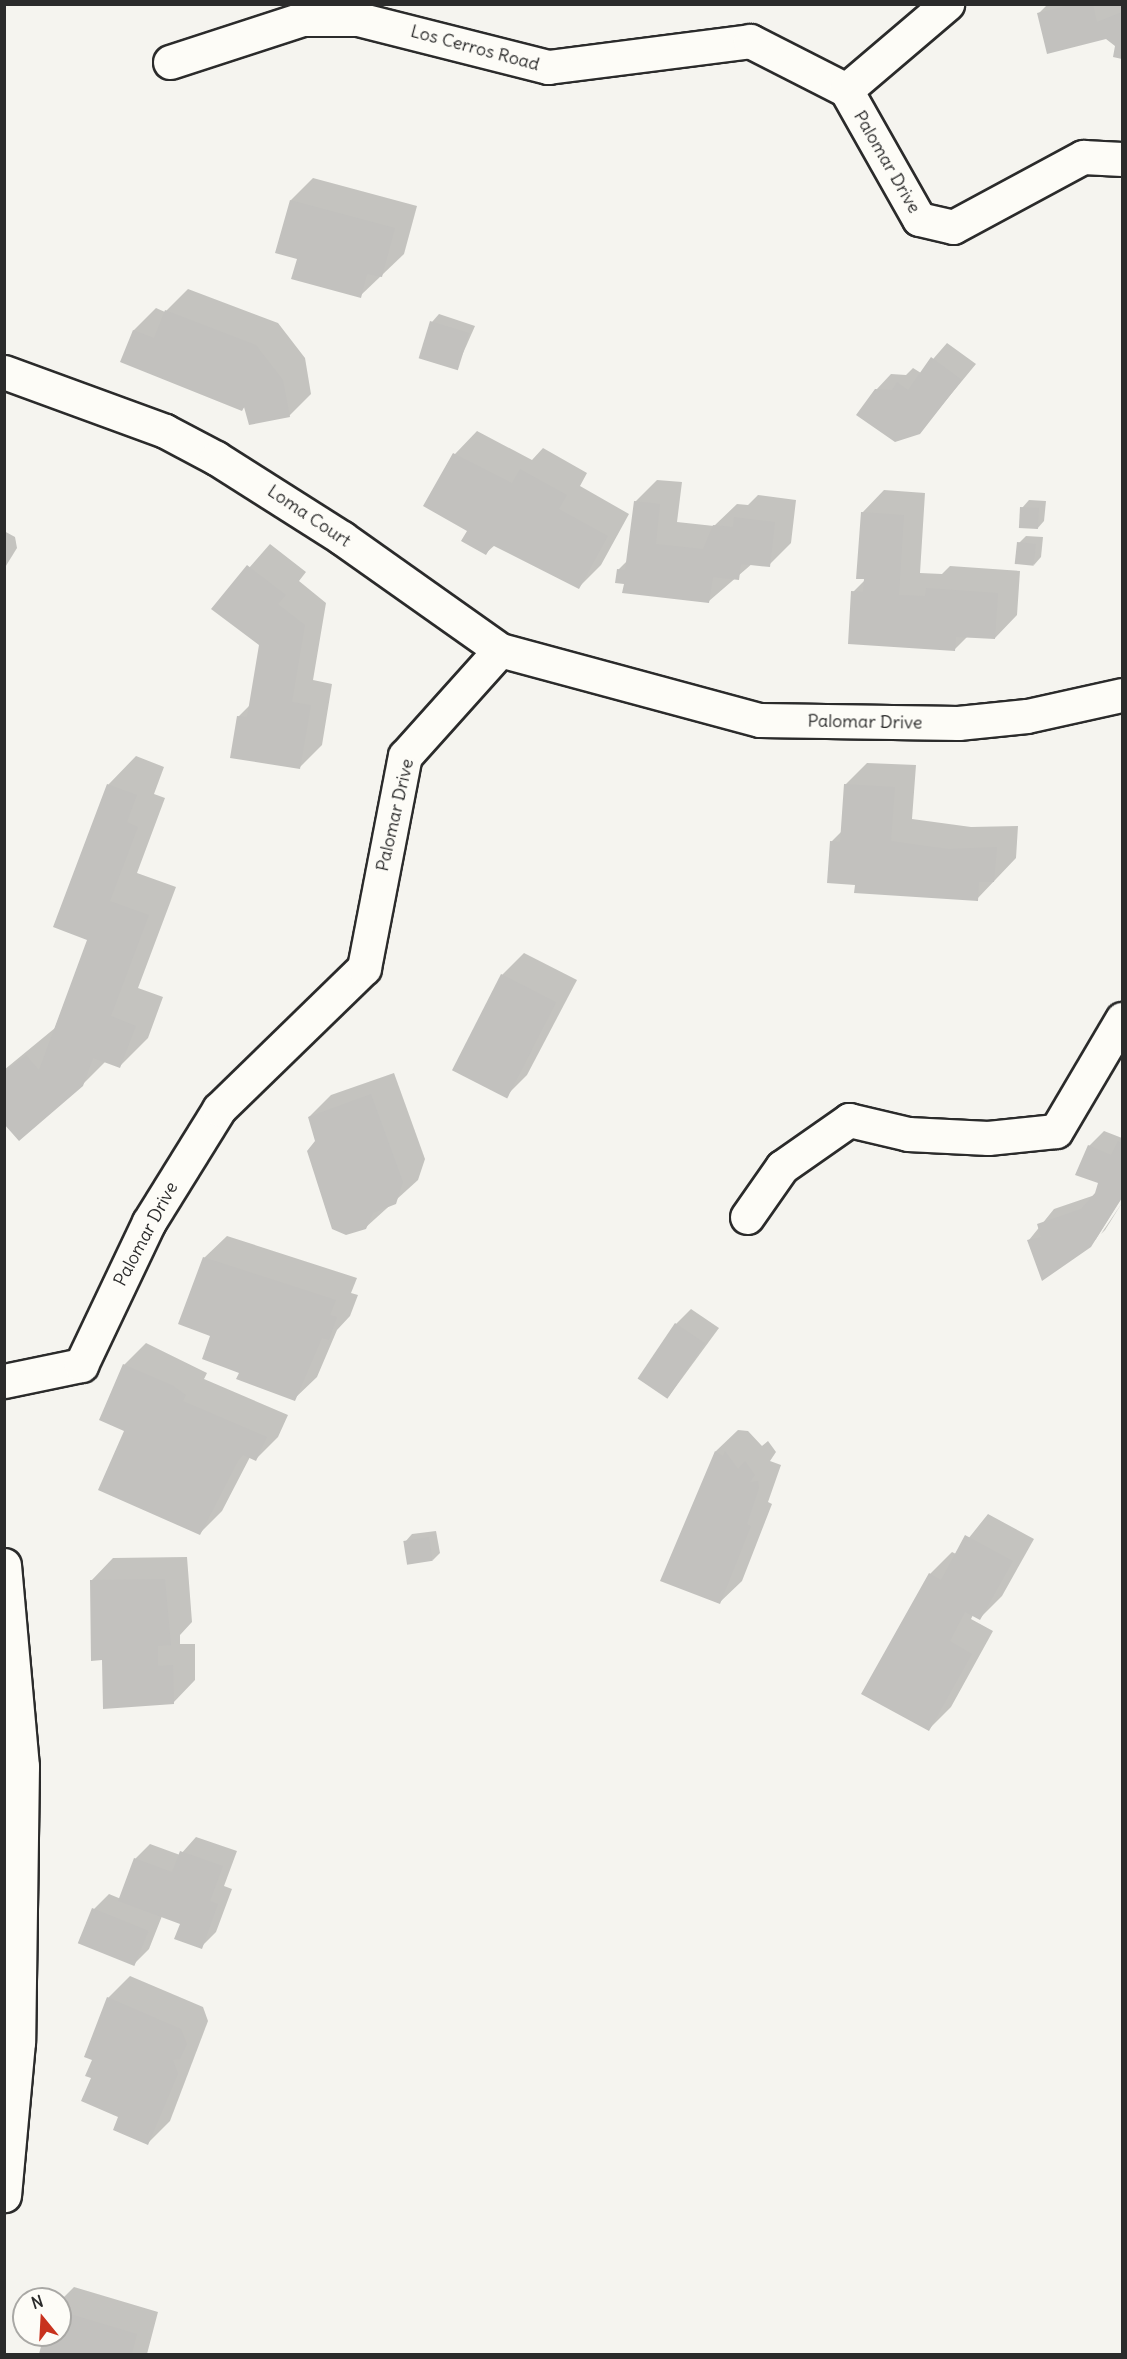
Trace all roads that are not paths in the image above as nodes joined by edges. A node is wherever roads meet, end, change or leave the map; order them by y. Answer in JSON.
{"nodes":[{"id":1,"x":947,"y":4,"type":"edge"},
{"id":2,"x":170,"y":62,"type":"dead end"},
{"id":3,"x":846,"y":90,"type":"junction"},
{"id":4,"x":1122,"y":159,"type":"edge"},
{"id":5,"x":4,"y":372,"type":"edge"},
{"id":6,"x":500,"y":650,"type":"junction"},
{"id":7,"x":1122,"y":695,"type":"edge"},
{"id":8,"x":1122,"y":1019,"type":"edge"},
{"id":9,"x":747,"y":1217,"type":"dead end"},
{"id":10,"x":4,"y":1381,"type":"edge"},
{"id":11,"x":4,"y":1565,"type":"edge"},
{"id":12,"x":4,"y":2195,"type":"edge"}],
"edges":[{"from":1,"to":3,"type":"street","name":"Palomar Drive"},
{"from":2,"to":3,"type":"street","name":"Los Cerros Road"},
{"from":3,"to":4,"type":"street","name":"Palomar Drive"},
{"from":5,"to":6,"type":"street","name":"Loma Court"},
{"from":6,"to":7,"type":"street","name":"Palomar Drive"},
{"from":6,"to":10,"type":"street","name":"Palomar Drive"},
{"from":8,"to":9,"type":"street"},
{"from":11,"to":12,"type":"street"}]}
